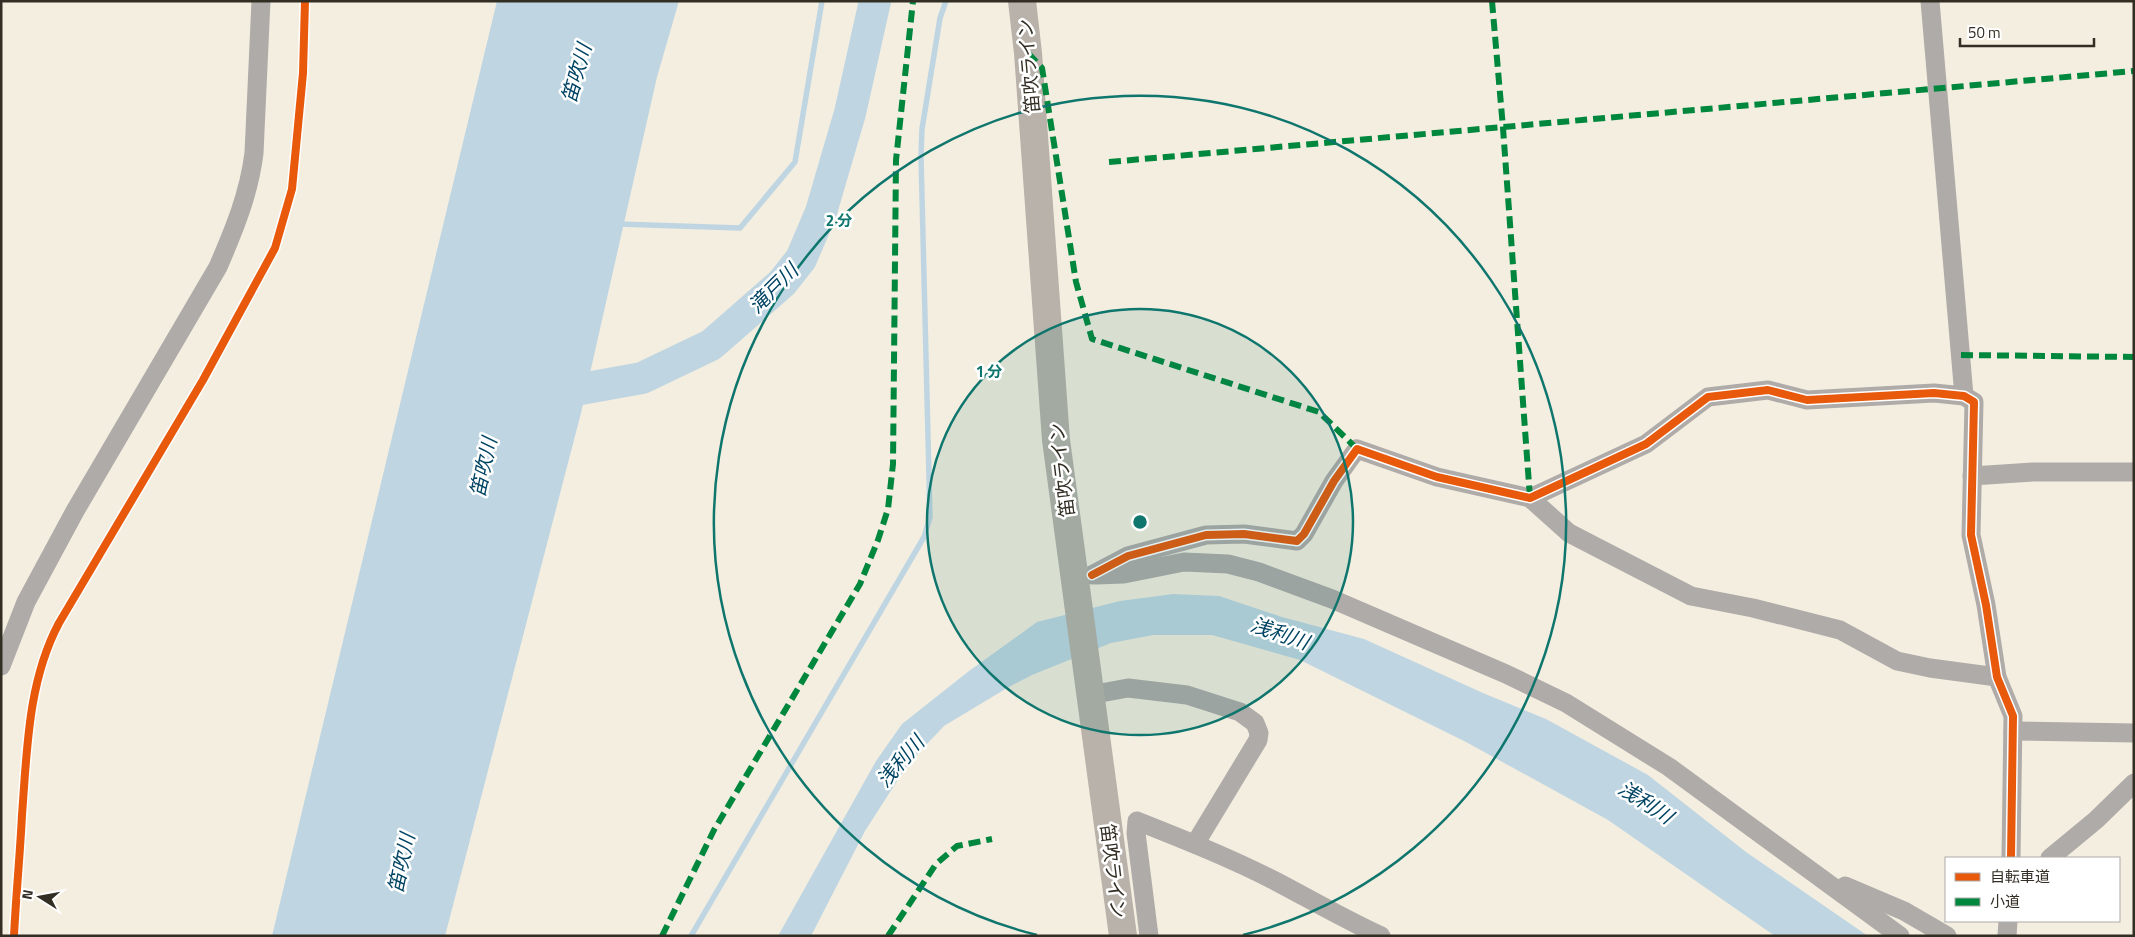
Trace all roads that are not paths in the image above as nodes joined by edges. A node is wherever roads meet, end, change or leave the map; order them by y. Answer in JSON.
{"nodes":[{"id":1,"x":261,"y":1,"type":"edge"},
{"id":2,"x":1022,"y":1,"type":"edge"},
{"id":3,"x":1930,"y":1,"type":"edge"},
{"id":4,"x":1964,"y":396,"type":"junction"},
{"id":5,"x":2134,"y":472,"type":"edge"},
{"id":6,"x":1972,"y":476,"type":"junction"},
{"id":7,"x":1530,"y":498,"type":"junction"},
{"id":8,"x":1080,"y":583,"type":"junction"},
{"id":9,"x":1,"y":666,"type":"edge"},
{"id":10,"x":1997,"y":677,"type":"junction"},
{"id":11,"x":1089,"y":685,"type":"junction"},
{"id":12,"x":2013,"y":731,"type":"junction"},
{"id":13,"x":2134,"y":734,"type":"edge"},
{"id":14,"x":2134,"y":783,"type":"edge"},
{"id":15,"x":1195,"y":844,"type":"junction"},
{"id":16,"x":2010,"y":857,"type":"edge"},
{"id":17,"x":2051,"y":857,"type":"edge"},
{"id":18,"x":1817,"y":874,"type":"junction"},
{"id":19,"x":2008,"y":922,"type":"edge"},
{"id":20,"x":1123,"y":936,"type":"edge"},
{"id":21,"x":1149,"y":936,"type":"edge"},
{"id":22,"x":1382,"y":936,"type":"edge"},
{"id":23,"x":1900,"y":936,"type":"edge"},
{"id":24,"x":1947,"y":936,"type":"edge"},
{"id":25,"x":2007,"y":936,"type":"edge"}],
"edges":[{"from":1,"to":9,"type":"street"},
{"from":2,"to":8,"type":"highway","name":"笛吹ライン"},
{"from":3,"to":4,"type":"street"},
{"from":4,"to":6,"type":"street"},
{"from":4,"to":7,"type":"street"},
{"from":5,"to":6,"type":"street"},
{"from":6,"to":10,"type":"street"},
{"from":7,"to":8,"type":"street"},
{"from":7,"to":10,"type":"street"},
{"from":8,"to":11,"type":"highway","name":"笛吹ライン"},
{"from":8,"to":18,"type":"street"},
{"from":10,"to":12,"type":"street"},
{"from":11,"to":15,"type":"street"},
{"from":11,"to":20,"type":"highway","name":"笛吹ライン"},
{"from":12,"to":13,"type":"street"},
{"from":12,"to":16,"type":"street"},
{"from":14,"to":17,"type":"street"},
{"from":15,"to":21,"type":"street"},
{"from":15,"to":22,"type":"street"},
{"from":18,"to":23,"type":"street"},
{"from":18,"to":24,"type":"street"},
{"from":19,"to":25,"type":"street"}]}
